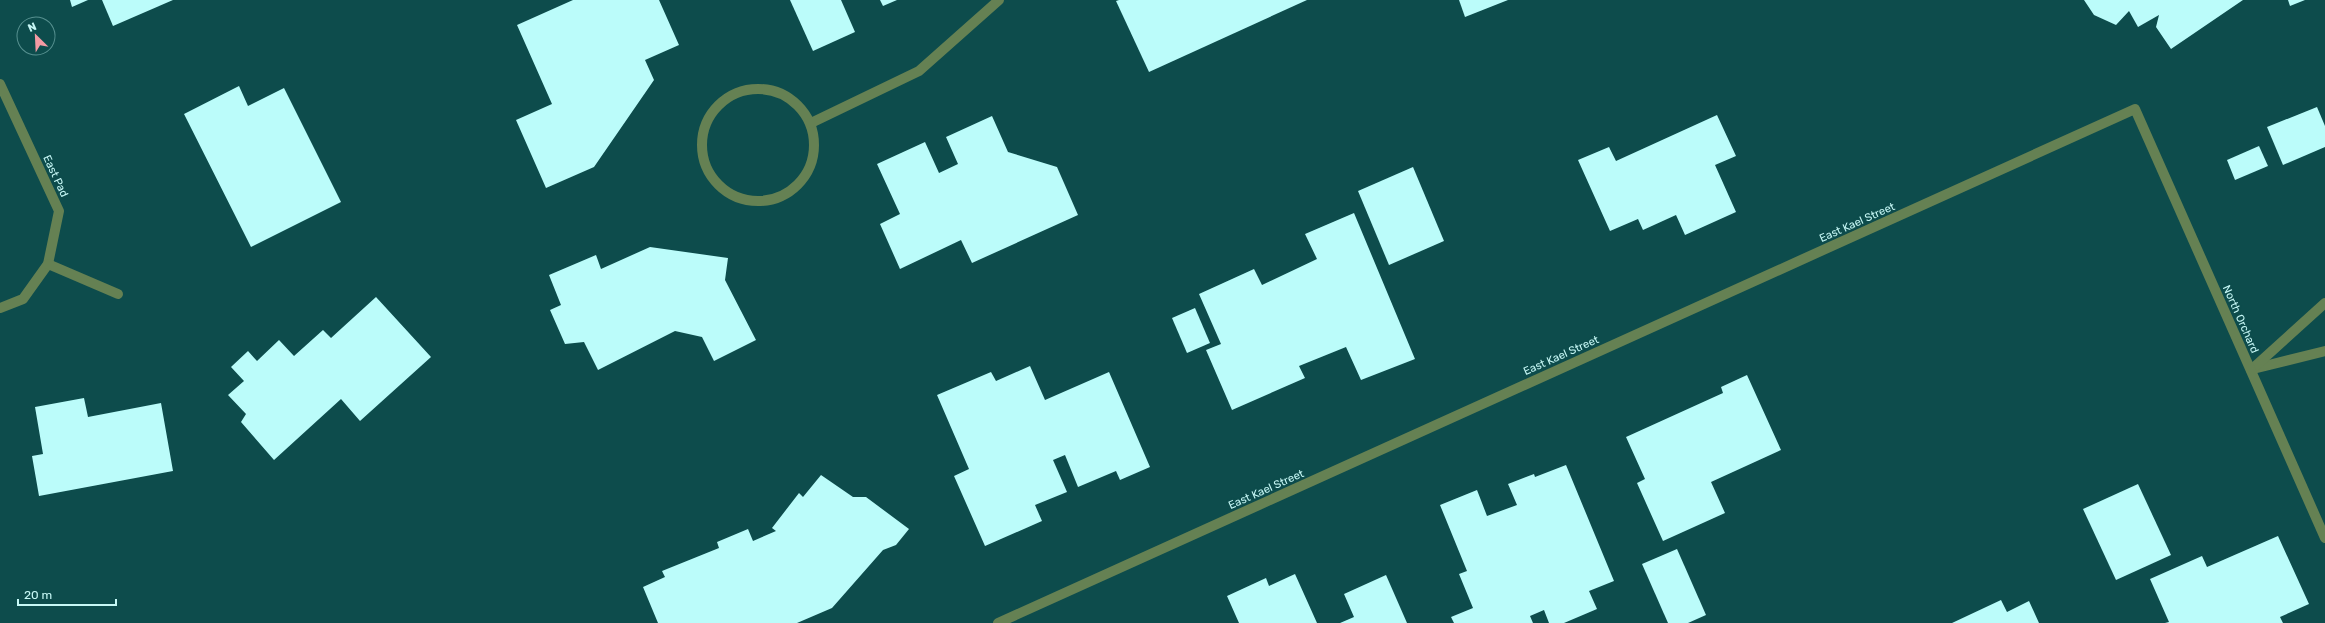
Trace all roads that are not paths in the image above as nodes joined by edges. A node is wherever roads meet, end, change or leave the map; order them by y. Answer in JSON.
{"nodes":[{"id":1,"x":999,"y":0,"type":"edge"},
{"id":2,"x":0,"y":84,"type":"edge"},
{"id":3,"x":2135,"y":109,"type":"joint"},
{"id":4,"x":811,"y":123,"type":"junction"},
{"id":5,"x":48,"y":264,"type":"junction"},
{"id":6,"x":118,"y":294,"type":"dead end"},
{"id":7,"x":2325,"y":303,"type":"edge"},
{"id":8,"x":0,"y":308,"type":"edge"},
{"id":9,"x":2325,"y":351,"type":"edge"},
{"id":10,"x":2251,"y":370,"type":"junction"},
{"id":11,"x":2325,"y":538,"type":"edge"},
{"id":12,"x":998,"y":623,"type":"edge"}],
"edges":[{"from":1,"to":4,"type":"street"},
{"from":2,"to":5,"type":"street","name":"East Pad"},
{"from":3,"to":10,"type":"street","name":"North Orchard"},
{"from":3,"to":12,"type":"street","name":"East Kael Street"},
{"from":4,"to":4,"type":"street"},
{"from":5,"to":6,"type":"street"},
{"from":5,"to":8,"type":"street","name":"East Pad"},
{"from":7,"to":10,"type":"street"},
{"from":9,"to":10,"type":"street"},
{"from":10,"to":11,"type":"street","name":"North Orchard"}]}
